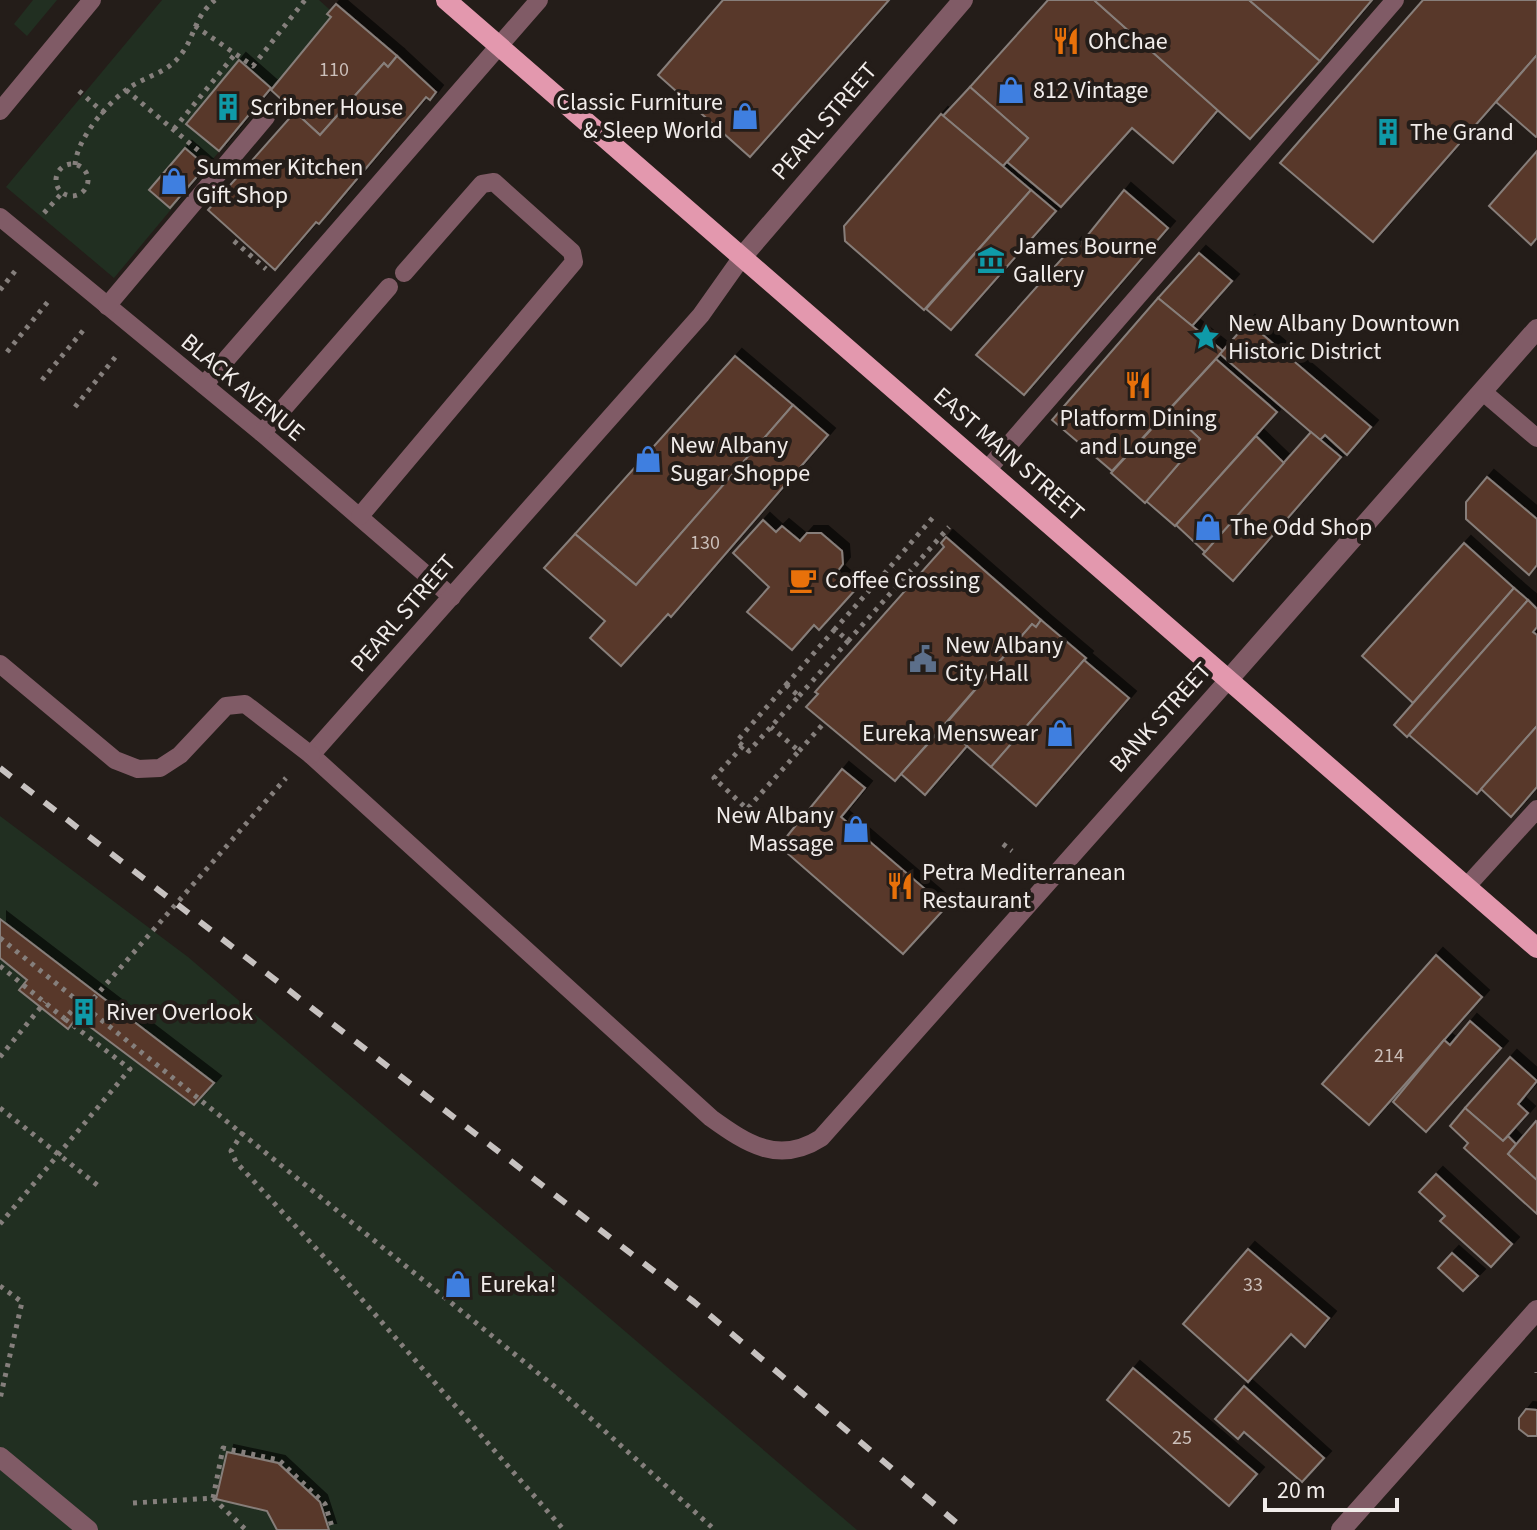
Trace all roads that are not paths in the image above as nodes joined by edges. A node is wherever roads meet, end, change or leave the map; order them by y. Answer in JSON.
{"nodes":[{"id":1,"x":92,"y":0,"type":"edge"},
{"id":2,"x":446,"y":0,"type":"edge"},
{"id":3,"x":539,"y":0,"type":"edge"},
{"id":4,"x":963,"y":0,"type":"edge"},
{"id":5,"x":1395,"y":0,"type":"edge"},
{"id":6,"x":498,"y":45,"type":"junction"},
{"id":7,"x":0,"y":111,"type":"edge"},
{"id":8,"x":266,"y":117,"type":"dead end"},
{"id":9,"x":0,"y":217,"type":"edge"},
{"id":10,"x":742,"y":257,"type":"junction"},
{"id":11,"x":404,"y":273,"type":"dead end"},
{"id":12,"x":389,"y":287,"type":"dead end"},
{"id":13,"x":107,"y":306,"type":"junction"},
{"id":14,"x":1537,"y":329,"type":"edge"},
{"id":15,"x":204,"y":385,"type":"junction"},
{"id":16,"x":1482,"y":391,"type":"junction"},
{"id":17,"x":262,"y":433,"type":"junction"},
{"id":18,"x":1537,"y":438,"type":"edge"},
{"id":19,"x":987,"y":470,"type":"junction"},
{"id":20,"x":360,"y":516,"type":"junction"},
{"id":21,"x":452,"y":597,"type":"junction"},
{"id":22,"x":0,"y":664,"type":"edge"},
{"id":23,"x":1229,"y":679,"type":"junction"},
{"id":24,"x":311,"y":755,"type":"junction"},
{"id":25,"x":1537,"y":809,"type":"edge"},
{"id":26,"x":1467,"y":886,"type":"junction"},
{"id":27,"x":1537,"y":948,"type":"edge"},
{"id":28,"x":1537,"y":1310,"type":"edge"},
{"id":29,"x":0,"y":1457,"type":"edge"},
{"id":30,"x":88,"y":1530,"type":"edge"},
{"id":31,"x":1341,"y":1530,"type":"edge"}],
"edges":[{"from":1,"to":7,"type":"lane"},
{"from":2,"to":6,"type":"main road","name":"EAST MAIN STREET"},
{"from":3,"to":6,"type":"lane"},
{"from":4,"to":10,"type":"street","name":"PEARL STREET"},
{"from":5,"to":19,"type":"lane"},
{"from":6,"to":10,"type":"main road","name":"EAST MAIN STREET"},
{"from":6,"to":15,"type":"lane"},
{"from":8,"to":13,"type":"lane"},
{"from":9,"to":13,"type":"lane","name":"BLACK AVENUE"},
{"from":10,"to":19,"type":"main road","name":"EAST MAIN STREET"},
{"from":10,"to":21,"type":"lane","name":"PEARL STREET"},
{"from":11,"to":20,"type":"lane"},
{"from":12,"to":17,"type":"lane"},
{"from":13,"to":15,"type":"lane","name":"BLACK AVENUE"},
{"from":14,"to":16,"type":"street","name":"BANK STREET"},
{"from":15,"to":17,"type":"lane","name":"BLACK AVENUE"},
{"from":16,"to":18,"type":"lane"},
{"from":16,"to":23,"type":"street","name":"BANK STREET"},
{"from":17,"to":20,"type":"lane","name":"BLACK AVENUE"},
{"from":19,"to":23,"type":"main road","name":"EAST MAIN STREET"},
{"from":20,"to":21,"type":"lane","name":"BLACK AVENUE"},
{"from":21,"to":24,"type":"lane","name":"PEARL STREET"},
{"from":22,"to":24,"type":"lane"},
{"from":23,"to":24,"type":"lane","name":"BANK STREET"},
{"from":23,"to":26,"type":"main road","name":"EAST MAIN STREET"},
{"from":25,"to":26,"type":"lane"},
{"from":26,"to":27,"type":"main road","name":"EAST MAIN STREET"},
{"from":28,"to":31,"type":"street"},
{"from":29,"to":30,"type":"street"}]}
